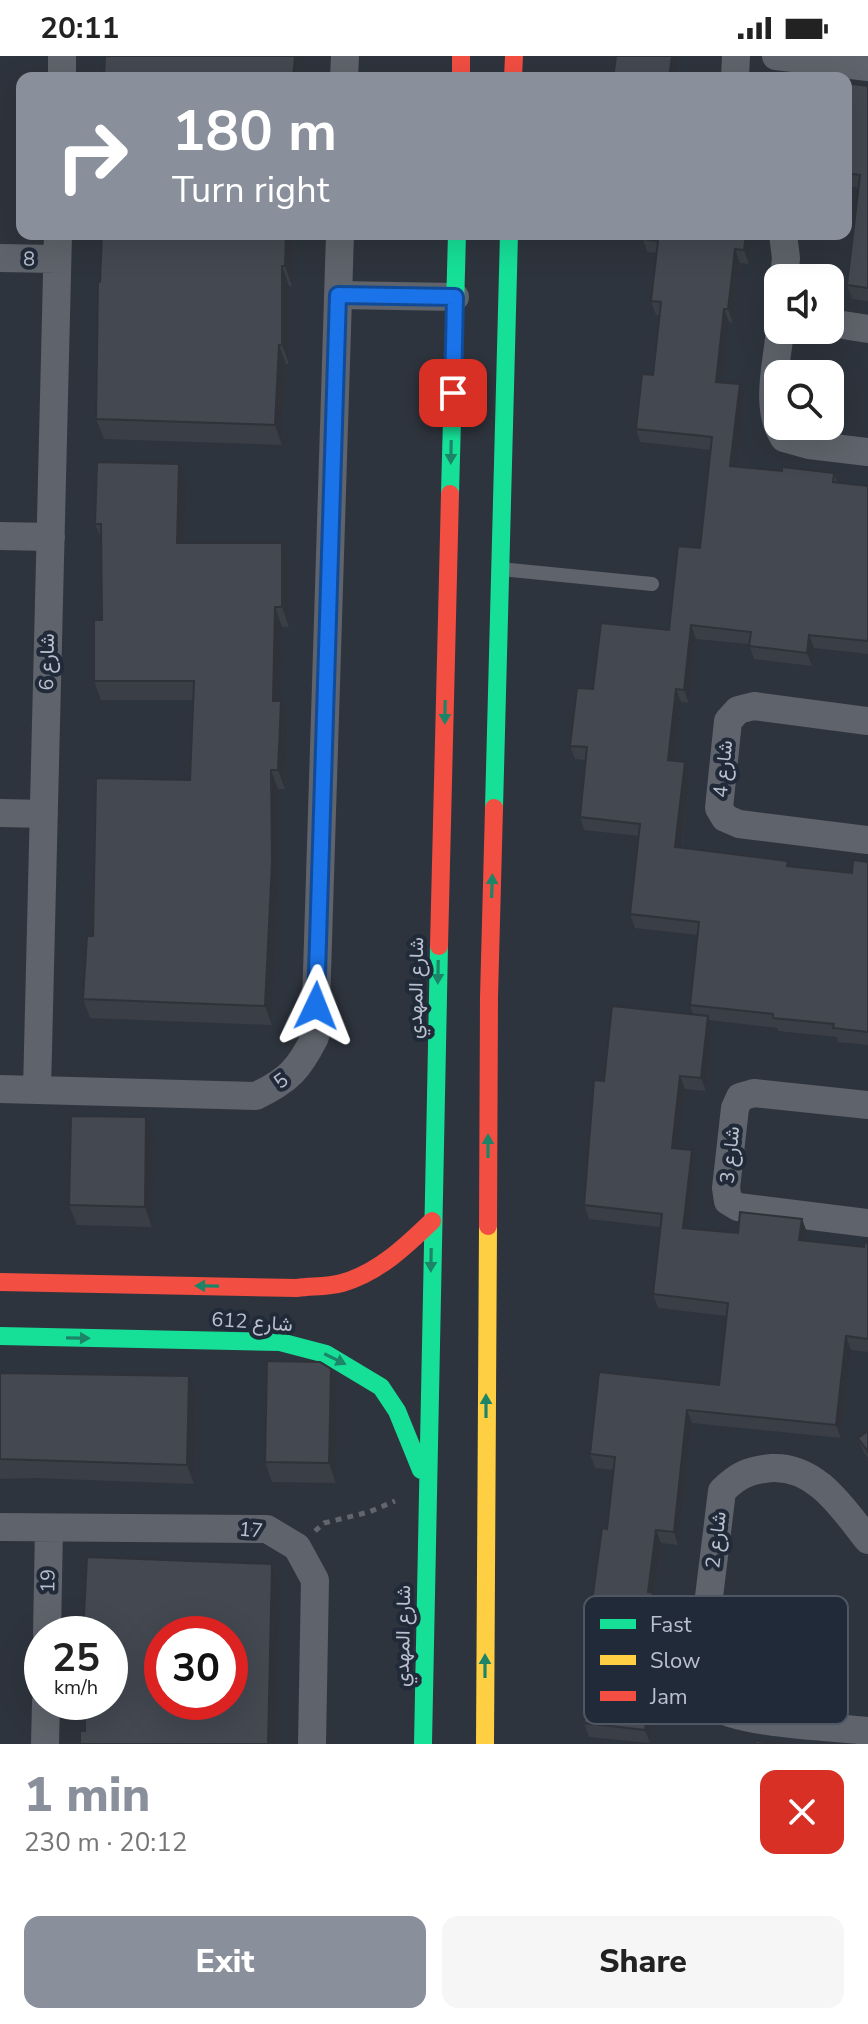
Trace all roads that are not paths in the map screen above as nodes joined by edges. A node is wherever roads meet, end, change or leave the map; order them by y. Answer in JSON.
{"nodes":[{"id":1,"x":776,"y":56,"type":"edge"},
{"id":2,"x":868,"y":67,"type":"edge"},
{"id":3,"x":340,"y":240,"type":"edge"},
{"id":4,"x":457,"y":240,"type":"edge"},
{"id":5,"x":509,"y":240,"type":"edge"},
{"id":6,"x":784,"y":240,"type":"edge"},
{"id":7,"x":58,"y":246,"type":"edge"},
{"id":8,"x":0,"y":258,"type":"edge"},
{"id":9,"x":785,"y":264,"type":"edge"},
{"id":10,"x":338,"y":295,"type":"junction"},
{"id":11,"x":455,"y":297,"type":"junction"},
{"id":12,"x":844,"y":325,"type":"edge"},
{"id":13,"x":868,"y":329,"type":"edge"},
{"id":14,"x":779,"y":344,"type":"edge"},
{"id":15,"x":868,"y":452,"type":"edge"},
{"id":16,"x":0,"y":536,"type":"edge"},
{"id":17,"x":51,"y":537,"type":"junction"},
{"id":18,"x":500,"y":569,"type":"junction"},
{"id":19,"x":652,"y":584,"type":"dead end"},
{"id":20,"x":868,"y":721,"type":"edge"},
{"id":21,"x":0,"y":813,"type":"edge"},
{"id":22,"x":44,"y":814,"type":"junction"},
{"id":23,"x":868,"y":840,"type":"edge"},
{"id":24,"x":0,"y":1089,"type":"edge"},
{"id":25,"x":37,"y":1090,"type":"junction"},
{"id":26,"x":868,"y":1105,"type":"edge"},
{"id":27,"x":432,"y":1221,"type":"junction"},
{"id":28,"x":868,"y":1223,"type":"edge"},
{"id":29,"x":0,"y":1282,"type":"edge"},
{"id":30,"x":236,"y":1287,"type":"junction"},
{"id":31,"x":230,"y":1308,"type":"dead end"},
{"id":32,"x":66,"y":1319,"type":"dead end"},
{"id":33,"x":0,"y":1324,"type":"edge"},
{"id":34,"x":0,"y":1336,"type":"edge"},
{"id":35,"x":428,"y":1487,"type":"junction"},
{"id":36,"x":0,"y":1527,"type":"edge"},
{"id":37,"x":49,"y":1528,"type":"junction"},
{"id":38,"x":868,"y":1540,"type":"edge"},
{"id":39,"x":709,"y":1596,"type":"edge"},
{"id":40,"x":47,"y":1616,"type":"edge"},
{"id":41,"x":46,"y":1720,"type":"edge"},
{"id":42,"x":807,"y":1724,"type":"edge"},
{"id":43,"x":868,"y":1731,"type":"edge"},
{"id":44,"x":486,"y":1738,"type":"edge"},
{"id":45,"x":45,"y":1744,"type":"edge"},
{"id":46,"x":312,"y":1744,"type":"edge"},
{"id":47,"x":423,"y":1744,"type":"edge"}],
"edges":[{"from":1,"to":2,"type":"street"},
{"from":3,"to":10,"type":"street","name":"5"},
{"from":4,"to":11,"type":"main road","name":"شارع المهدي"},
{"from":5,"to":18,"type":"main road"},
{"from":6,"to":9,"type":"street"},
{"from":7,"to":8,"type":"street","name":"8"},
{"from":7,"to":17,"type":"street","name":"شارع 6"},
{"from":10,"to":11,"type":"street"},
{"from":10,"to":25,"type":"street","name":"5"},
{"from":11,"to":27,"type":"main road","name":"شارع المهدي","one_way":true},
{"from":12,"to":13,"type":"street"},
{"from":14,"to":15,"type":"street"},
{"from":16,"to":17,"type":"street"},
{"from":17,"to":22,"type":"street","name":"شارع 6"},
{"from":18,"to":19,"type":"lane"},
{"from":44,"to":18,"type":"main road","one_way":true},
{"from":20,"to":23,"type":"street","name":"شارع 4"},
{"from":21,"to":22,"type":"street"},
{"from":22,"to":25,"type":"street","name":"شارع 6"},
{"from":24,"to":25,"type":"street","name":"5"},
{"from":26,"to":28,"type":"street","name":"شارع 3"},
{"from":27,"to":30,"type":"main road","name":"شارع 612"},
{"from":27,"to":35,"type":"main road","name":"شارع المهدي","one_way":true},
{"from":30,"to":29,"type":"main road","name":"شارع 612","one_way":true},
{"from":30,"to":31,"type":"main road"},
{"from":32,"to":33,"type":"main road"},
{"from":34,"to":35,"type":"main road","name":"شارع 612","one_way":true},
{"from":35,"to":47,"type":"main road","name":"شارع المهدي"},
{"from":36,"to":37,"type":"street","name":"17"},
{"from":37,"to":40,"type":"street","name":"19"},
{"from":37,"to":46,"type":"street","name":"17"},
{"from":38,"to":39,"type":"street","name":"شارع 2"},
{"from":41,"to":45,"type":"street"},
{"from":42,"to":43,"type":"street","name":"شارع 2"}]}
